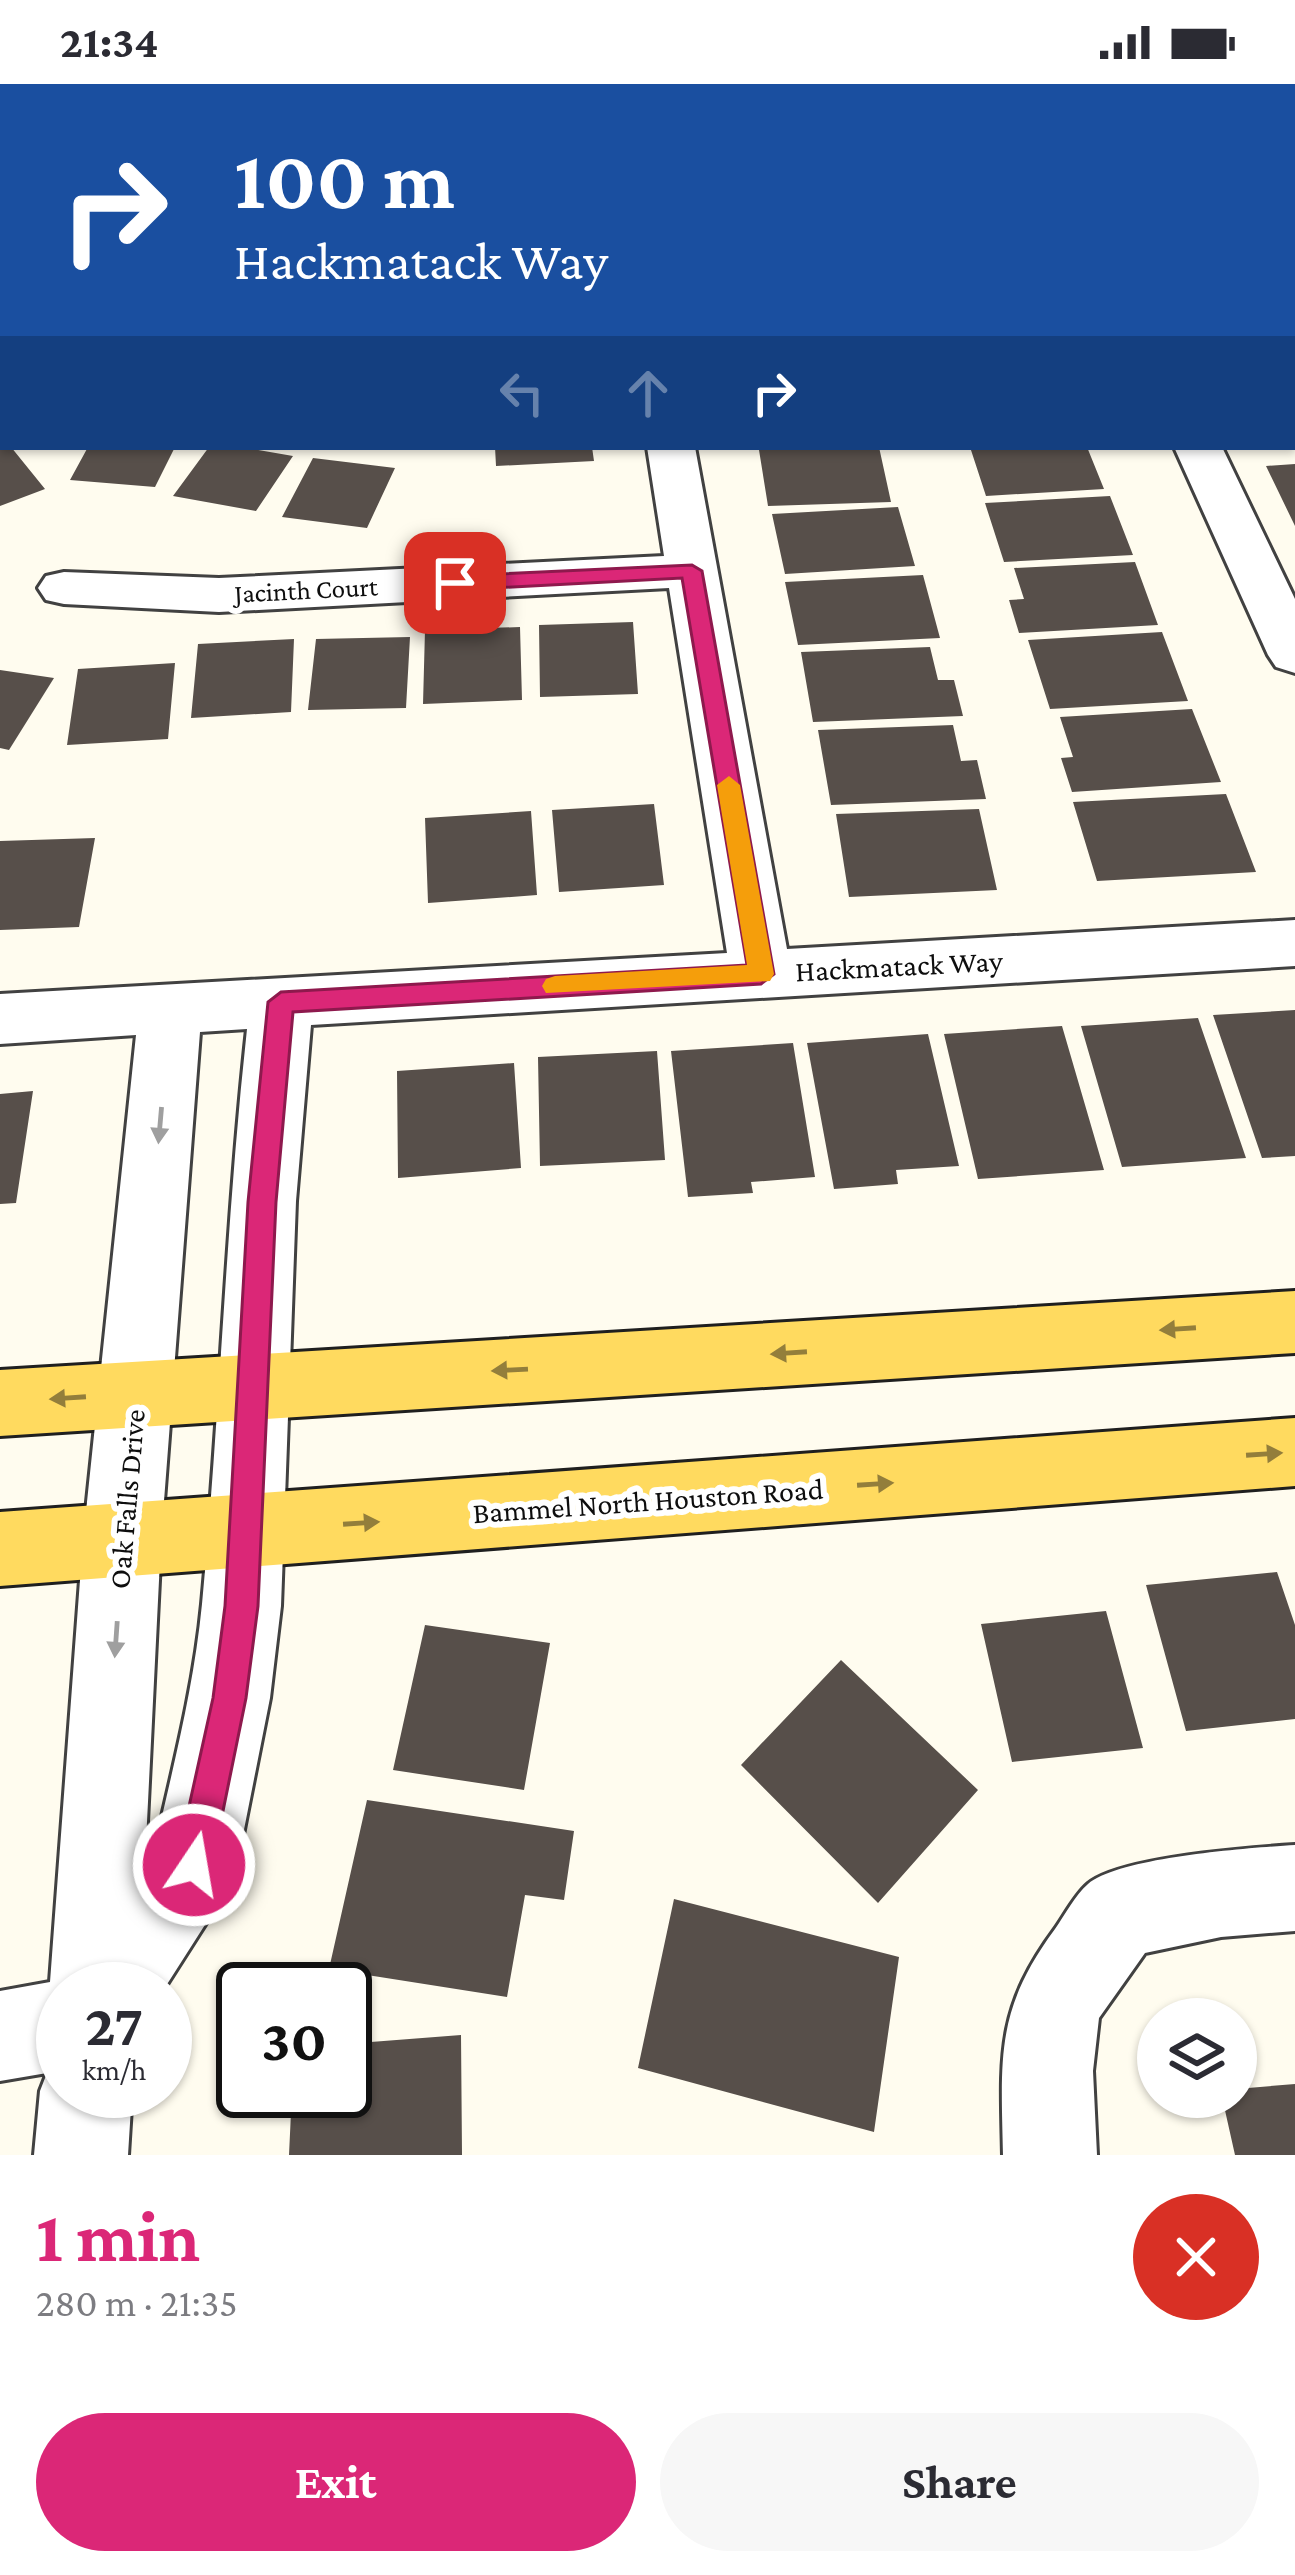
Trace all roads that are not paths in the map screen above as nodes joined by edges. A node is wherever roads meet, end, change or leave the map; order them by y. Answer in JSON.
{"nodes":[{"id":1,"x":672,"y":450,"type":"edge"},
{"id":2,"x":1199,"y":450,"type":"edge"},
{"id":3,"x":692,"y":571,"type":"junction"},
{"id":4,"x":64,"y":588,"type":"dead end"},
{"id":5,"x":1295,"y":655,"type":"edge"},
{"id":6,"x":1295,"y":943,"type":"edge"},
{"id":7,"x":761,"y":974,"type":"junction"},
{"id":8,"x":281,"y":1002,"type":"junction"},
{"id":9,"x":170,"y":1009,"type":"junction"},
{"id":10,"x":0,"y":1019,"type":"edge"},
{"id":11,"x":1294,"y":1327,"type":"edge"},
{"id":12,"x":254,"y":1386,"type":"junction"},
{"id":13,"x":136,"y":1393,"type":"junction"},
{"id":14,"x":0,"y":1403,"type":"edge"},
{"id":15,"x":1295,"y":1452,"type":"edge"},
{"id":16,"x":244,"y":1532,"type":"junction"},
{"id":17,"x":122,"y":1540,"type":"junction"},
{"id":18,"x":0,"y":1549,"type":"edge"},
{"id":19,"x":1295,"y":1888,"type":"edge"},
{"id":20,"x":96,"y":1962,"type":"edge"},
{"id":21,"x":130,"y":1962,"type":"edge"},
{"id":22,"x":36,"y":2030,"type":"edge"},
{"id":23,"x":0,"y":2036,"type":"edge"},
{"id":24,"x":84,"y":2118,"type":"edge"},
{"id":25,"x":81,"y":2155,"type":"edge"},
{"id":26,"x":1050,"y":2155,"type":"edge"}],
"edges":[{"from":1,"to":3,"type":"street"},
{"from":2,"to":5,"type":"street"},
{"from":3,"to":4,"type":"street","name":"Jacinth Court"},
{"from":3,"to":7,"type":"street"},
{"from":6,"to":7,"type":"street","name":"Hackmatack Way"},
{"from":7,"to":8,"type":"street","name":"Hackmatack Way"},
{"from":8,"to":9,"type":"street","name":"Hackmatack Way"},
{"from":8,"to":12,"type":"street"},
{"from":9,"to":10,"type":"street","name":"Hackmatack Way"},
{"from":9,"to":13,"type":"street","name":"Oak Falls Drive","one_way":true},
{"from":11,"to":12,"type":"main road","one_way":true},
{"from":12,"to":13,"type":"main road"},
{"from":12,"to":16,"type":"street"},
{"from":13,"to":14,"type":"main road","one_way":true},
{"from":13,"to":17,"type":"street","name":"Oak Falls Drive"},
{"from":16,"to":15,"type":"main road","name":"Bammel North Houston Road","one_way":true},
{"from":16,"to":17,"type":"main road","name":"Bammel North Houston Road"},
{"from":16,"to":21,"type":"street"},
{"from":17,"to":18,"type":"main road","name":"Bammel North Houston Road"},
{"from":17,"to":20,"type":"street","name":"Oak Falls Drive","one_way":true},
{"from":19,"to":26,"type":"street"},
{"from":22,"to":23,"type":"street"},
{"from":24,"to":25,"type":"street"}]}
